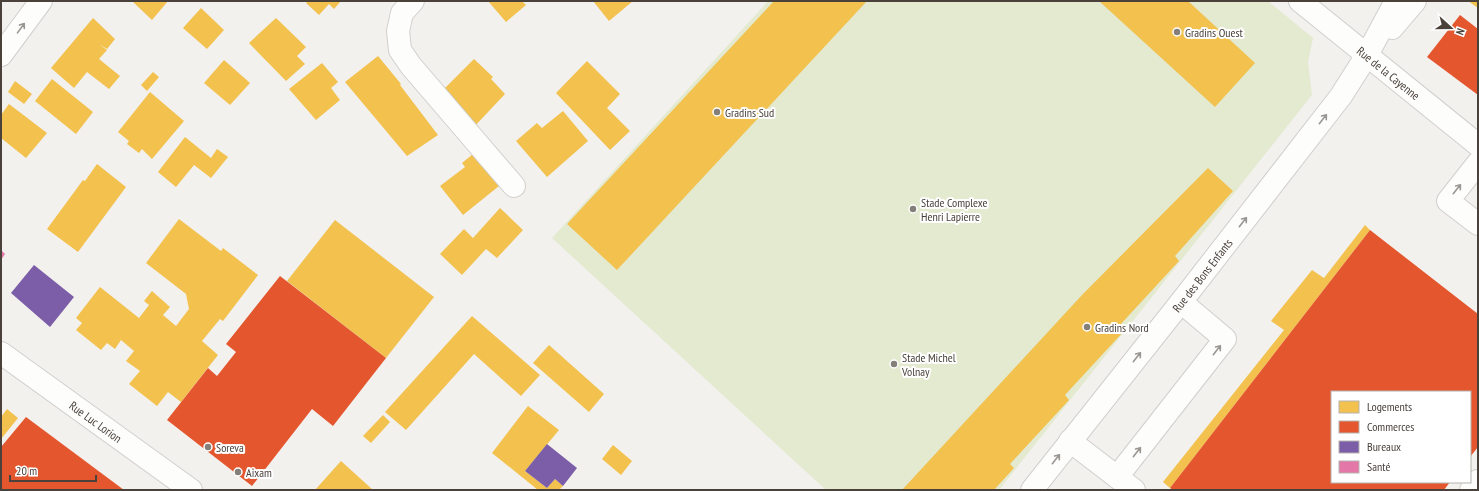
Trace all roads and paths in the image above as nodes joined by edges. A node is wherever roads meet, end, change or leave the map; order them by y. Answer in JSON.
{"nodes":[{"id":1,"x":41,"y":1,"type":"edge"},
{"id":2,"x":413,"y":1,"type":"edge"},
{"id":3,"x":1300,"y":1,"type":"edge"},
{"id":4,"x":1396,"y":1,"type":"edge"},
{"id":5,"x":1415,"y":1,"type":"edge"},
{"id":6,"x":1,"y":55,"type":"edge"},
{"id":7,"x":1367,"y":55,"type":"junction"},
{"id":8,"x":1478,"y":145,"type":"edge"},
{"id":9,"x":1478,"y":163,"type":"edge"},
{"id":10,"x":514,"y":186,"type":"dead end"},
{"id":11,"x":1478,"y":224,"type":"edge"},
{"id":12,"x":1181,"y":302,"type":"junction"},
{"id":13,"x":1,"y":353,"type":"edge"},
{"id":14,"x":1070,"y":441,"type":"junction"},
{"id":15,"x":1117,"y":477,"type":"junction"},
{"id":16,"x":1478,"y":481,"type":"edge"},
{"id":17,"x":190,"y":490,"type":"edge"},
{"id":18,"x":1032,"y":490,"type":"edge"},
{"id":19,"x":1134,"y":490,"type":"edge"},
{"id":20,"x":1471,"y":490,"type":"edge"}],
"edges":[{"from":6,"to":1,"type":"street","one_way":true},
{"from":2,"to":10,"type":"street"},
{"from":3,"to":7,"type":"street","name":"Rue de la Cayenne"},
{"from":4,"to":7,"type":"street"},
{"from":5,"to":7,"type":"street"},
{"from":7,"to":8,"type":"street","name":"Rue de la Cayenne"},
{"from":12,"to":7,"type":"street","name":"Rue des Bons Enfants","one_way":true},
{"from":11,"to":9,"type":"street","one_way":true},
{"from":14,"to":12,"type":"street","name":"Rue des Bons Enfants","one_way":true},
{"from":15,"to":12,"type":"street","one_way":true},
{"from":13,"to":17,"type":"street","name":"Rue Luc Lorion"},
{"from":14,"to":15,"type":"street"},
{"from":18,"to":14,"type":"street","name":"Rue des Bons Enfants","one_way":true},
{"from":15,"to":19,"type":"street"},
{"from":16,"to":20,"type":"street"}]}
